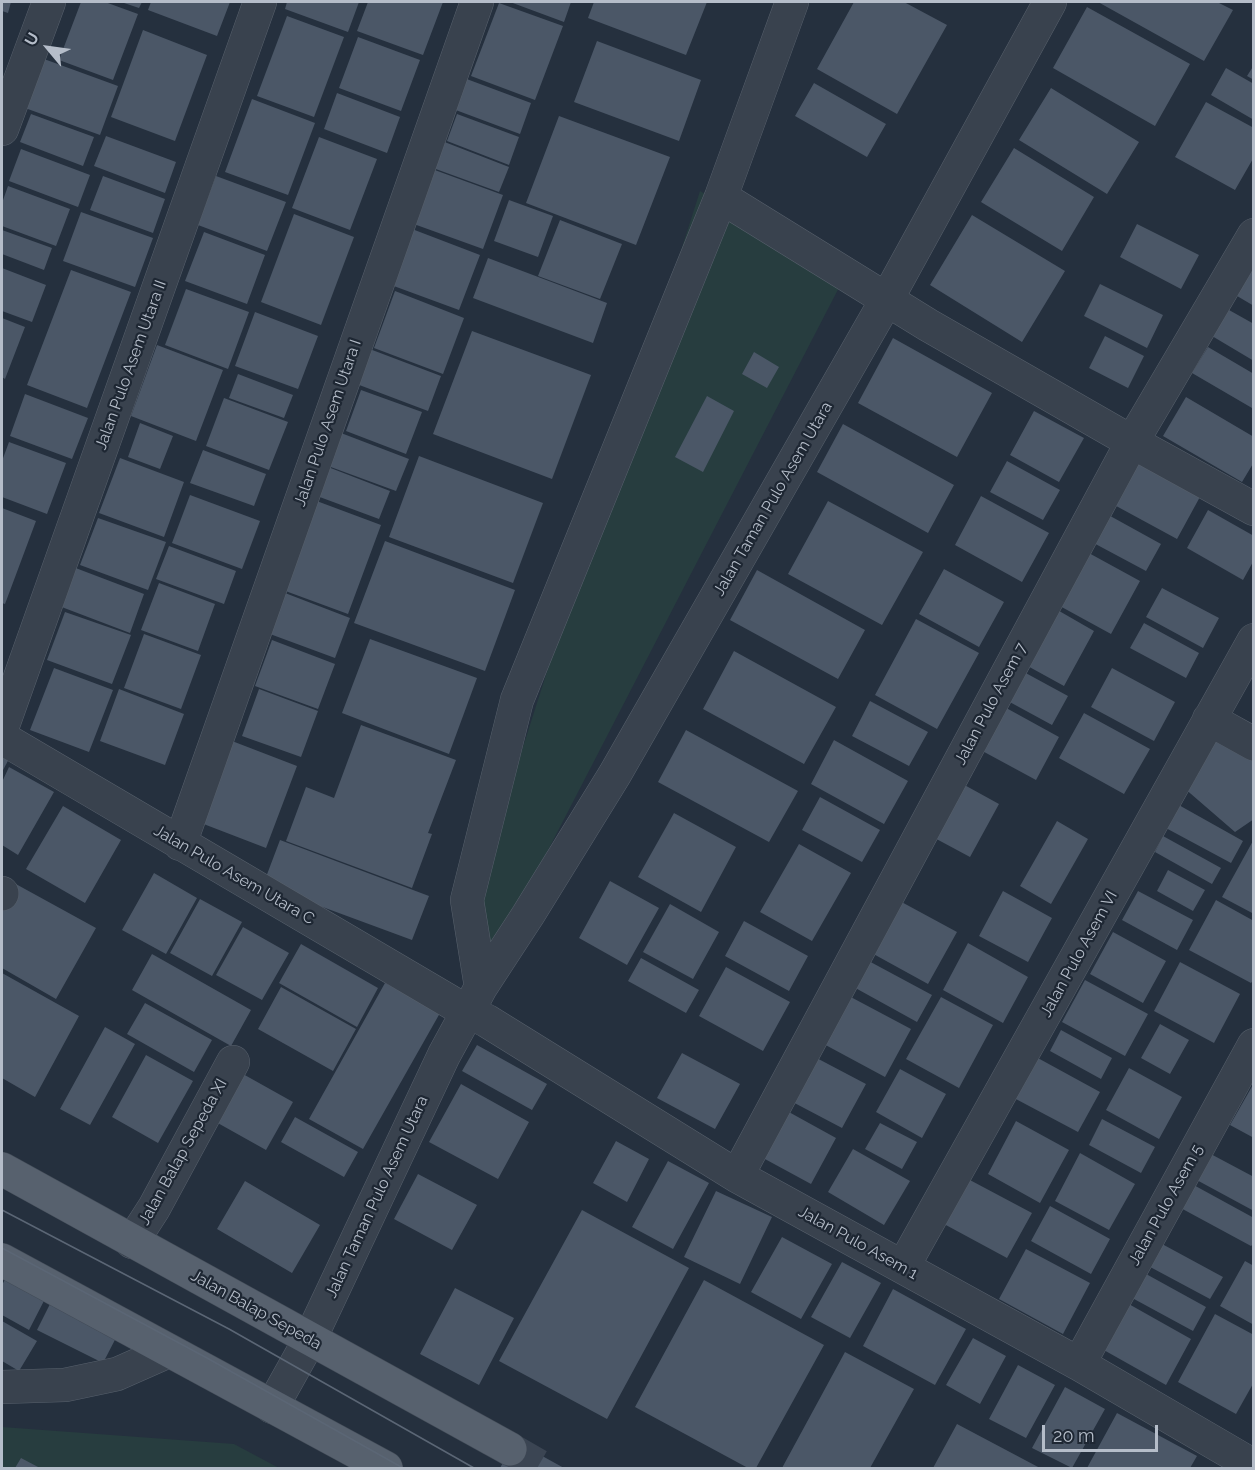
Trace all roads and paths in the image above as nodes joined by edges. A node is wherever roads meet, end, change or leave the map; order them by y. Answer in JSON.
{"nodes":[{"id":1,"x":49,"y":2,"type":"edge"},
{"id":2,"x":260,"y":2,"type":"edge"},
{"id":3,"x":477,"y":2,"type":"edge"},
{"id":4,"x":792,"y":2,"type":"edge"},
{"id":5,"x":1050,"y":2,"type":"edge"},
{"id":6,"x":2,"y":129,"type":"edge"},
{"id":7,"x":721,"y":197,"type":"junction"},
{"id":8,"x":1254,"y":235,"type":"edge"},
{"id":9,"x":888,"y":299,"type":"junction"},
{"id":10,"x":1132,"y":442,"type":"junction"},
{"id":11,"x":1254,"y":509,"type":"edge"},
{"id":12,"x":1254,"y":640,"type":"edge"},
{"id":13,"x":1209,"y":719,"type":"junction"},
{"id":14,"x":2,"y":728,"type":"edge"},
{"id":15,"x":2,"y":738,"type":"edge"},
{"id":16,"x":1254,"y":744,"type":"edge"},
{"id":17,"x":180,"y":844,"type":"junction"},
{"id":18,"x":475,"y":999,"type":"junction"},
{"id":19,"x":1254,"y":1045,"type":"edge"},
{"id":20,"x":233,"y":1062,"type":"dead end"},
{"id":21,"x":2,"y":1169,"type":"edge"},
{"id":22,"x":737,"y":1176,"type":"junction"},
{"id":23,"x":132,"y":1242,"type":"junction"},
{"id":24,"x":2,"y":1260,"type":"edge"},
{"id":25,"x":903,"y":1267,"type":"junction"},
{"id":26,"x":310,"y":1339,"type":"junction"},
{"id":27,"x":169,"y":1351,"type":"junction"},
{"id":28,"x":1078,"y":1364,"type":"junction"},
{"id":29,"x":2,"y":1387,"type":"edge"},
{"id":30,"x":272,"y":1407,"type":"junction"},
{"id":31,"x":510,"y":1449,"type":"tunnel mouth"},
{"id":32,"x":1254,"y":1466,"type":"edge"},
{"id":33,"x":386,"y":1468,"type":"edge"}],
"edges":[{"from":1,"to":6,"type":"street"},
{"from":2,"to":14,"type":"street","name":"Jalan Pulo Asem Utara II"},
{"from":3,"to":17,"type":"street","name":"Jalan Pulo Asem Utara I"},
{"from":4,"to":7,"type":"street"},
{"from":5,"to":9,"type":"street","name":"Jalan Taman Pulo Asem Utara"},
{"from":7,"to":9,"type":"street"},
{"from":7,"to":18,"type":"street"},
{"from":8,"to":10,"type":"street","name":"Jalan Pulo Asem 7"},
{"from":9,"to":10,"type":"street"},
{"from":9,"to":18,"type":"street","name":"Jalan Taman Pulo Asem Utara"},
{"from":10,"to":11,"type":"street"},
{"from":10,"to":22,"type":"street","name":"Jalan Pulo Asem 7"},
{"from":12,"to":13,"type":"street","name":"Jalan Pulo Asem VI"},
{"from":13,"to":16,"type":"street"},
{"from":13,"to":25,"type":"street","name":"Jalan Pulo Asem VI"},
{"from":15,"to":17,"type":"street","name":"Jalan Pulo Asem Utara C"},
{"from":17,"to":18,"type":"street","name":"Jalan Pulo Asem Utara C"},
{"from":18,"to":22,"type":"street","name":"Jalan Pulo Asem 1"},
{"from":18,"to":26,"type":"street","name":"Jalan Taman Pulo Asem Utara"},
{"from":19,"to":28,"type":"street","name":"Jalan Pulo Asem 5"},
{"from":20,"to":23,"type":"street","name":"Jalan Balap Sepeda XI"},
{"from":21,"to":23,"type":"main road","name":"Jalan Balap Sepeda"},
{"from":22,"to":25,"type":"street","name":"Jalan Pulo Asem 1"},
{"from":23,"to":26,"type":"main road","name":"Jalan Balap Sepeda"},
{"from":24,"to":27,"type":"main road"},
{"from":25,"to":28,"type":"street","name":"Jalan Pulo Asem 1"},
{"from":26,"to":30,"type":"street","name":"Jalan Taman Pulo Asem Utara"},
{"from":26,"to":31,"type":"main road","name":"Jalan Balap Sepeda"},
{"from":27,"to":29,"type":"street"},
{"from":27,"to":30,"type":"main road"},
{"from":28,"to":32,"type":"street","name":"Jalan Pulo Asem 1"},
{"from":30,"to":33,"type":"main road"}]}
